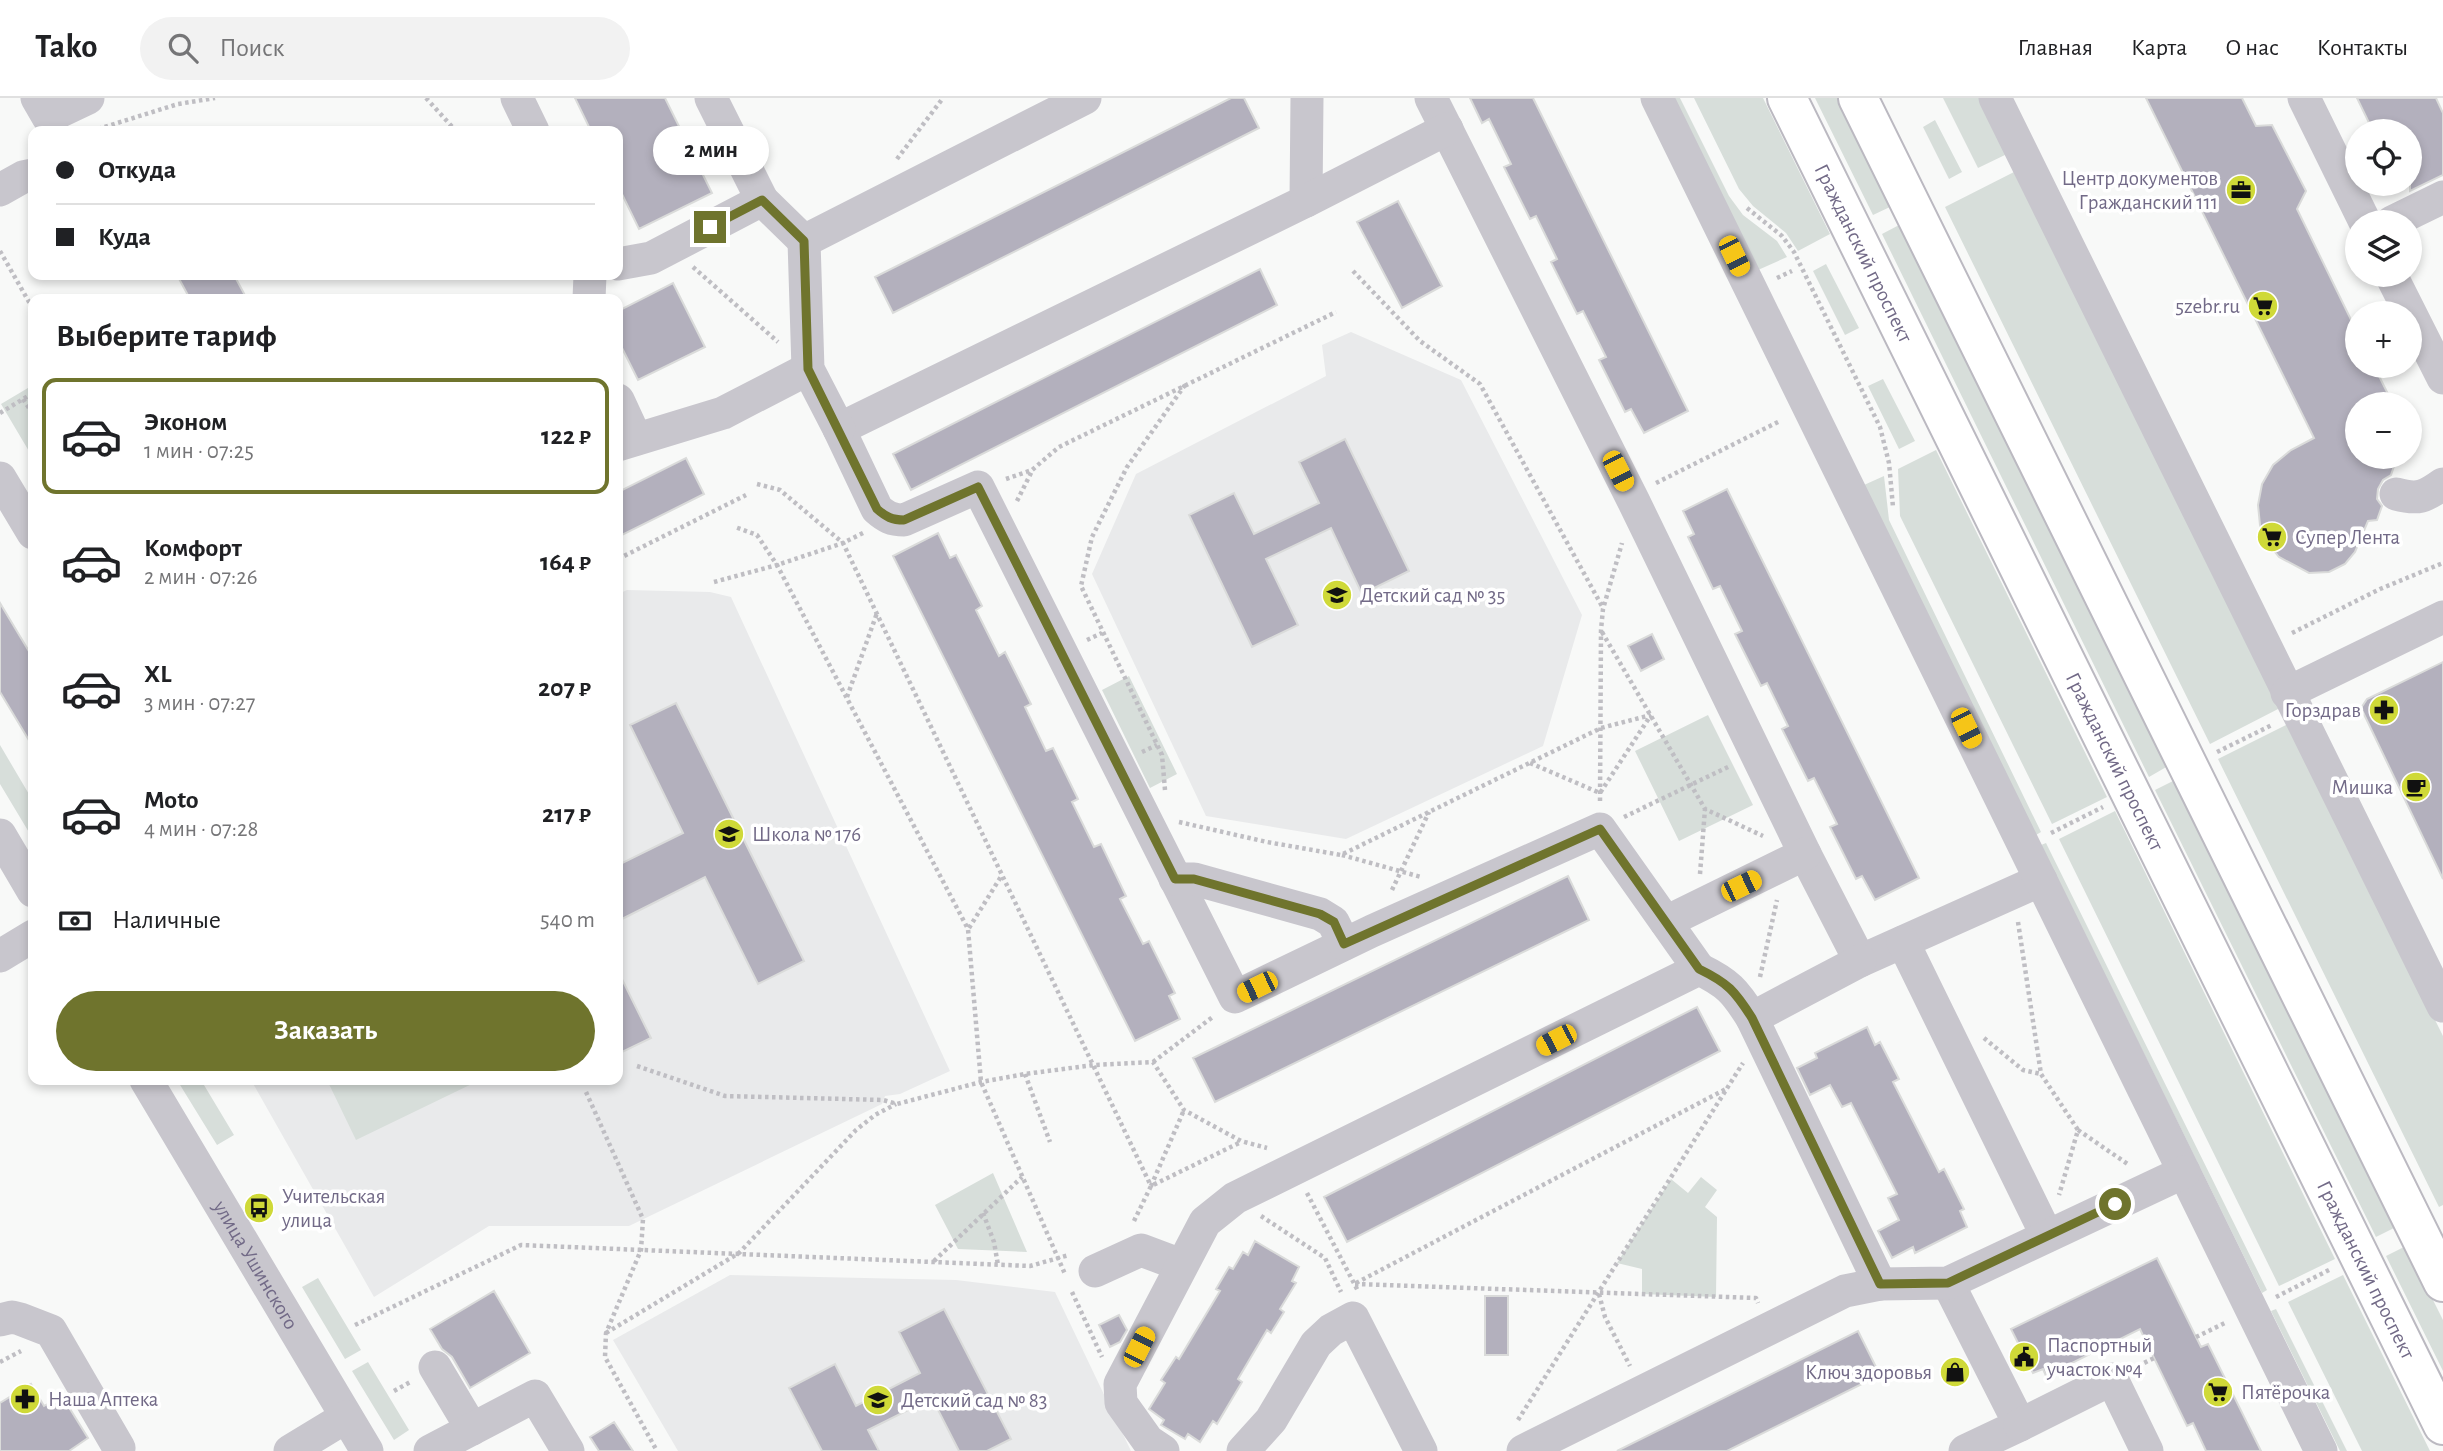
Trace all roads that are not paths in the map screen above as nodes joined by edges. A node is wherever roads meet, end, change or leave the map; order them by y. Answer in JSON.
{"nodes":[{"id":1,"x":88,"y":98,"type":"edge"},
{"id":2,"x":517,"y":98,"type":"edge"},
{"id":3,"x":711,"y":98,"type":"edge"},
{"id":4,"x":1085,"y":98,"type":"edge"},
{"id":5,"x":1307,"y":98,"type":"edge"},
{"id":6,"x":1431,"y":98,"type":"edge"},
{"id":7,"x":1657,"y":98,"type":"edge"},
{"id":8,"x":1787,"y":98,"type":"edge"},
{"id":9,"x":1858,"y":98,"type":"edge"},
{"id":10,"x":1995,"y":98,"type":"edge"},
{"id":11,"x":2304,"y":98,"type":"edge"},
{"id":12,"x":44,"y":116,"type":"edge"},
{"id":13,"x":531,"y":126,"type":"edge"},
{"id":14,"x":1447,"y":129,"type":"junction"},
{"id":15,"x":28,"y":176,"type":"edge"},
{"id":16,"x":0,"y":190,"type":"edge"},
{"id":17,"x":2443,"y":197,"type":"edge"},
{"id":18,"x":762,"y":200,"type":"junction"},
{"id":19,"x":1306,"y":201,"type":"junction"},
{"id":20,"x":2359,"y":210,"type":"edge"},
{"id":21,"x":2416,"y":210,"type":"edge"},
{"id":22,"x":804,"y":241,"type":"junction"},
{"id":23,"x":623,"y":263,"type":"edge"},
{"id":24,"x":2398,"y":287,"type":"edge"},
{"id":25,"x":808,"y":369,"type":"junction"},
{"id":26,"x":2443,"y":378,"type":"edge"},
{"id":27,"x":623,"y":423,"type":"edge"},
{"id":28,"x":839,"y":429,"type":"junction"},
{"id":29,"x":627,"y":442,"type":"edge"},
{"id":30,"x":0,"y":478,"type":"edge"},
{"id":31,"x":2443,"y":484,"type":"edge"},
{"id":32,"x":2396,"y":494,"type":"dead end"},
{"id":33,"x":28,"y":525,"type":"edge"},
{"id":34,"x":2443,"y":617,"type":"edge"},
{"id":35,"x":2287,"y":693,"type":"junction"},
{"id":36,"x":5,"y":854,"type":"edge"},
{"id":37,"x":1795,"y":860,"type":"junction"},
{"id":38,"x":1175,"y":879,"type":"junction"},
{"id":39,"x":28,"y":884,"type":"edge"},
{"id":40,"x":2028,"y":885,"type":"junction"},
{"id":41,"x":1666,"y":922,"type":"junction"},
{"id":42,"x":1358,"y":938,"type":"junction"},
{"id":43,"x":28,"y":939,"type":"edge"},
{"id":44,"x":1903,"y":942,"type":"junction"},
{"id":45,"x":0,"y":956,"type":"edge"},
{"id":46,"x":1860,"y":961,"type":"junction"},
{"id":47,"x":1699,"y":969,"type":"junction"},
{"id":48,"x":2443,"y":1006,"type":"edge"},
{"id":49,"x":1756,"y":1027,"type":"junction"},
{"id":50,"x":149,"y":1085,"type":"edge"},
{"id":51,"x":2184,"y":1172,"type":"junction"},
{"id":52,"x":2047,"y":1236,"type":"junction"},
{"id":53,"x":1083,"y":1263,"type":"road end"},
{"id":54,"x":1181,"y":1265,"type":"junction"},
{"id":55,"x":2443,"y":1282,"type":"edge"},
{"id":56,"x":1948,"y":1283,"type":"junction"},
{"id":57,"x":1880,"y":1284,"type":"junction"},
{"id":58,"x":0,"y":1320,"type":"edge"},
{"id":59,"x":435,"y":1367,"type":"dead end"},
{"id":60,"x":346,"y":1417,"type":"junction"},
{"id":61,"x":2020,"y":1425,"type":"junction"},
{"id":62,"x":2443,"y":1425,"type":"edge"},
{"id":63,"x":472,"y":1429,"type":"junction"},
{"id":64,"x":1520,"y":1436,"type":"edge"},
{"id":65,"x":118,"y":1451,"type":"edge"},
{"id":66,"x":290,"y":1451,"type":"edge"},
{"id":67,"x":367,"y":1451,"type":"edge"},
{"id":68,"x":430,"y":1451,"type":"edge"},
{"id":69,"x":568,"y":1451,"type":"edge"},
{"id":70,"x":1163,"y":1451,"type":"edge"},
{"id":71,"x":1243,"y":1451,"type":"edge"},
{"id":72,"x":1421,"y":1451,"type":"edge"},
{"id":73,"x":1965,"y":1451,"type":"edge"},
{"id":74,"x":2147,"y":1451,"type":"edge"},
{"id":75,"x":2321,"y":1451,"type":"edge"}],
"edges":[{"from":1,"to":12,"type":"street"},
{"from":2,"to":13,"type":"street"},
{"from":3,"to":18,"type":"street"},
{"from":4,"to":22,"type":"street"},
{"from":5,"to":19,"type":"street"},
{"from":6,"to":14,"type":"street"},
{"from":7,"to":40,"type":"street"},
{"from":8,"to":62,"type":"main road","name":"Гражданский проспект"},
{"from":9,"to":55,"type":"main road"},
{"from":10,"to":35,"type":"street"},
{"from":11,"to":20,"type":"street"},
{"from":14,"to":19,"type":"street"},
{"from":14,"to":37,"type":"street"},
{"from":15,"to":16,"type":"street"},
{"from":17,"to":21,"type":"street"},
{"from":18,"to":22,"type":"street"},
{"from":18,"to":23,"type":"street"},
{"from":19,"to":28,"type":"street"},
{"from":22,"to":25,"type":"street"},
{"from":24,"to":26,"type":"street"},
{"from":25,"to":28,"type":"street"},
{"from":25,"to":29,"type":"street"},
{"from":27,"to":29,"type":"street"},
{"from":28,"to":38,"type":"street"},
{"from":30,"to":33,"type":"street"},
{"from":31,"to":32,"type":"street"},
{"from":34,"to":35,"type":"street"},
{"from":35,"to":48,"type":"street"},
{"from":36,"to":39,"type":"street"},
{"from":37,"to":41,"type":"street"},
{"from":37,"to":46,"type":"street"},
{"from":38,"to":42,"type":"street"},
{"from":38,"to":42,"type":"street"},
{"from":40,"to":44,"type":"street"},
{"from":40,"to":51,"type":"street"},
{"from":41,"to":42,"type":"street"},
{"from":41,"to":47,"type":"street"},
{"from":43,"to":45,"type":"street"},
{"from":44,"to":46,"type":"street"},
{"from":44,"to":52,"type":"street"},
{"from":46,"to":49,"type":"street"},
{"from":47,"to":49,"type":"street"},
{"from":47,"to":54,"type":"street"},
{"from":49,"to":57,"type":"street"},
{"from":50,"to":60,"type":"street","name":"улица Ушинского"},
{"from":51,"to":52,"type":"street"},
{"from":51,"to":75,"type":"street"},
{"from":52,"to":56,"type":"street"},
{"from":53,"to":54,"type":"street"},
{"from":54,"to":70,"type":"street"},
{"from":56,"to":57,"type":"street"},
{"from":56,"to":61,"type":"street"},
{"from":57,"to":64,"type":"street"},
{"from":58,"to":65,"type":"street"},
{"from":59,"to":63,"type":"street"},
{"from":60,"to":66,"type":"street"},
{"from":60,"to":67,"type":"street","name":"улица Ушинского"},
{"from":61,"to":73,"type":"street"},
{"from":61,"to":74,"type":"street"},
{"from":63,"to":68,"type":"street"},
{"from":63,"to":69,"type":"street"},
{"from":71,"to":72,"type":"street"}]}
